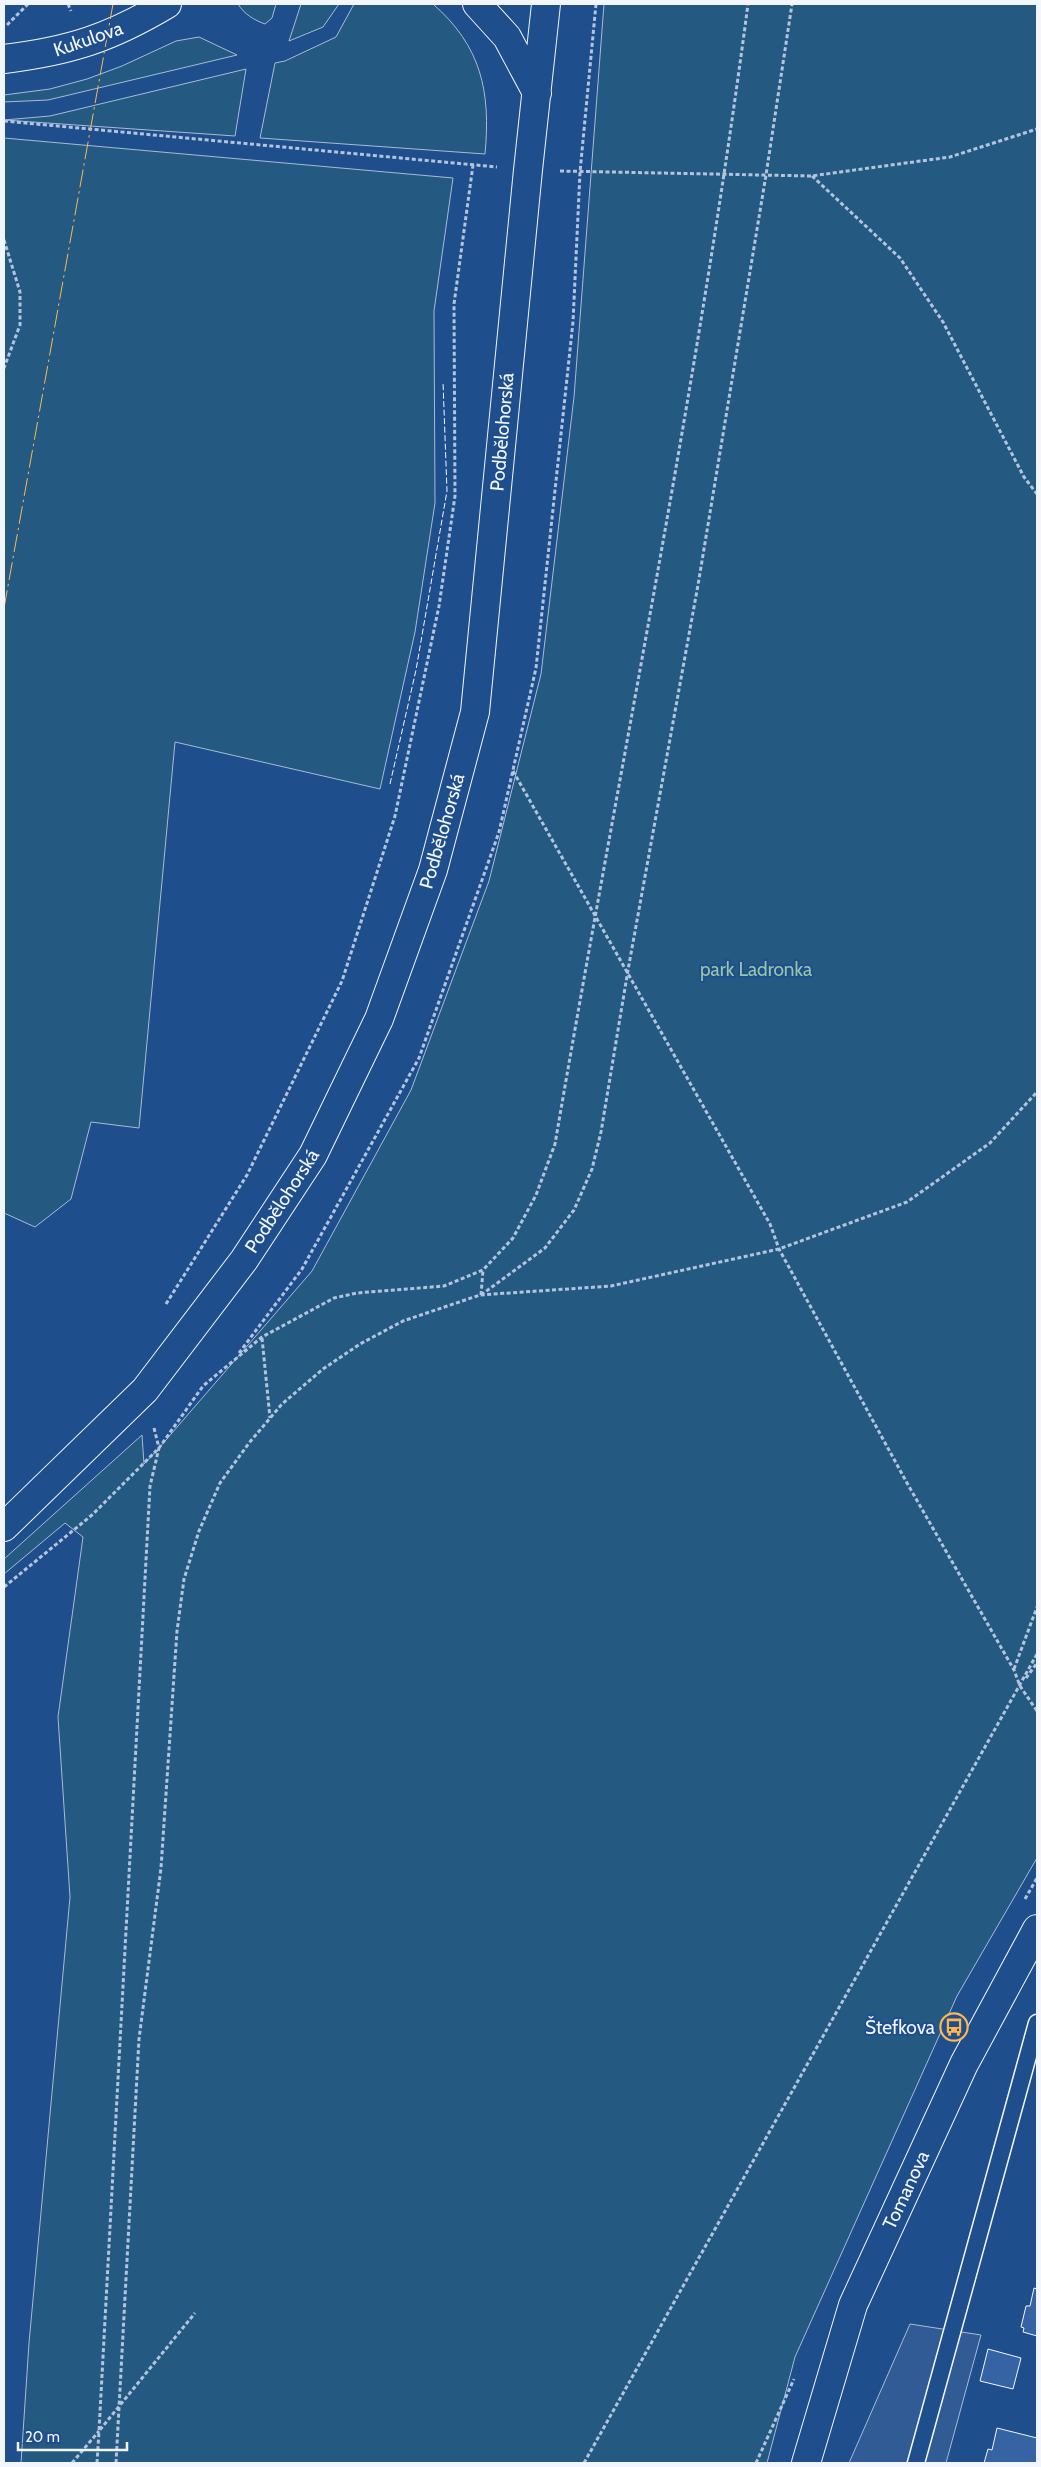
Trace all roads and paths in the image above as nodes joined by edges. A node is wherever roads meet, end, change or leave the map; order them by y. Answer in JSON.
{"nodes":[{"id":1,"x":28,"y":4,"type":"edge"},
{"id":2,"x":167,"y":4,"type":"edge"},
{"id":3,"x":477,"y":4,"type":"edge"},
{"id":4,"x":546,"y":4,"type":"edge"},
{"id":5,"x":748,"y":4,"type":"edge"},
{"id":6,"x":792,"y":4,"type":"edge"},
{"id":7,"x":4,"y":29,"type":"edge"},
{"id":8,"x":4,"y":59,"type":"edge"},
{"id":9,"x":537,"y":93,"type":"junction"},
{"id":10,"x":4,"y":122,"type":"edge"},
{"id":11,"x":1037,"y":129,"type":"edge"},
{"id":12,"x":473,"y":166,"type":"junction"},
{"id":13,"x":497,"y":168,"type":"dead end"},
{"id":14,"x":560,"y":172,"type":"dead end"},
{"id":15,"x":726,"y":174,"type":"junction"},
{"id":16,"x":766,"y":175,"type":"junction"},
{"id":17,"x":811,"y":176,"type":"junction"},
{"id":18,"x":4,"y":240,"type":"edge"},
{"id":19,"x":4,"y":368,"type":"edge"},
{"id":20,"x":1037,"y":494,"type":"edge"},
{"id":21,"x":513,"y":771,"type":"dead end"},
{"id":22,"x":594,"y":914,"type":"junction"},
{"id":23,"x":628,"y":970,"type":"junction"},
{"id":24,"x":1037,"y":1092,"type":"edge"},
{"id":25,"x":779,"y":1249,"type":"junction"},
{"id":26,"x":483,"y":1270,"type":"junction"},
{"id":27,"x":480,"y":1295,"type":"junction"},
{"id":28,"x":164,"y":1307,"type":"dead end"},
{"id":29,"x":262,"y":1338,"type":"junction"},
{"id":30,"x":270,"y":1418,"type":"junction"},
{"id":31,"x":159,"y":1448,"type":"junction"},
{"id":32,"x":4,"y":1527,"type":"edge"},
{"id":33,"x":4,"y":1586,"type":"edge"},
{"id":34,"x":1037,"y":1607,"type":"edge"},
{"id":35,"x":1037,"y":1654,"type":"edge"},
{"id":36,"x":1037,"y":1663,"type":"edge"},
{"id":37,"x":1014,"y":1670,"type":"junction"},
{"id":38,"x":1020,"y":1686,"type":"junction"},
{"id":39,"x":1037,"y":1711,"type":"edge"},
{"id":40,"x":1037,"y":1878,"type":"edge"},
{"id":41,"x":1034,"y":1883,"type":"dead end"},
{"id":42,"x":1037,"y":1929,"type":"edge"},
{"id":43,"x":1037,"y":2023,"type":"edge"},
{"id":44,"x":195,"y":2313,"type":"dead end"},
{"id":45,"x":797,"y":2374,"type":"dead end"},
{"id":46,"x":119,"y":2407,"type":"junction"},
{"id":47,"x":99,"y":2431,"type":"junction"},
{"id":48,"x":72,"y":2463,"type":"edge"},
{"id":49,"x":97,"y":2463,"type":"edge"},
{"id":50,"x":116,"y":2463,"type":"edge"},
{"id":51,"x":584,"y":2463,"type":"edge"},
{"id":52,"x":756,"y":2463,"type":"edge"},
{"id":53,"x":806,"y":2463,"type":"edge"},
{"id":54,"x":916,"y":2463,"type":"edge"}],
"edges":[{"from":1,"to":7,"type":"path"},
{"from":2,"to":8,"type":"street","name":"Kukulova"},
{"from":3,"to":9,"type":"street"},
{"from":4,"to":9,"type":"street","name":"Podbělohorská"},
{"from":5,"to":15,"type":"path"},
{"from":6,"to":16,"type":"path"},
{"from":9,"to":32,"type":"street","name":"Podbělohorská"},
{"from":10,"to":12,"type":"path"},
{"from":11,"to":17,"type":"path"},
{"from":12,"to":13,"type":"path"},
{"from":12,"to":28,"type":"path"},
{"from":14,"to":15,"type":"path"},
{"from":15,"to":16,"type":"path"},
{"from":15,"to":22,"type":"path"},
{"from":16,"to":17,"type":"path"},
{"from":16,"to":23,"type":"path"},
{"from":17,"to":20,"type":"path"},
{"from":18,"to":19,"type":"path"},
{"from":21,"to":22,"type":"path"},
{"from":22,"to":23,"type":"path"},
{"from":22,"to":26,"type":"path"},
{"from":23,"to":25,"type":"path"},
{"from":23,"to":27,"type":"path"},
{"from":24,"to":25,"type":"path"},
{"from":25,"to":27,"type":"path"},
{"from":25,"to":37,"type":"path"},
{"from":26,"to":27,"type":"path"},
{"from":26,"to":29,"type":"path"},
{"from":27,"to":30,"type":"path"},
{"from":29,"to":30,"type":"path"},
{"from":29,"to":31,"type":"path"},
{"from":30,"to":46,"type":"path"},
{"from":31,"to":33,"type":"path"},
{"from":31,"to":47,"type":"path"},
{"from":34,"to":37,"type":"path"},
{"from":35,"to":38,"type":"path"},
{"from":36,"to":38,"type":"path"},
{"from":37,"to":38,"type":"path"},
{"from":38,"to":39,"type":"path"},
{"from":38,"to":51,"type":"path"},
{"from":40,"to":41,"type":"path"},
{"from":42,"to":53,"type":"street","name":"Tomanova"},
{"from":43,"to":54,"type":"lane"},
{"from":44,"to":46,"type":"path"},
{"from":45,"to":52,"type":"path"},
{"from":46,"to":47,"type":"path"},
{"from":46,"to":50,"type":"path"},
{"from":47,"to":48,"type":"path"},
{"from":47,"to":49,"type":"path"}]}
